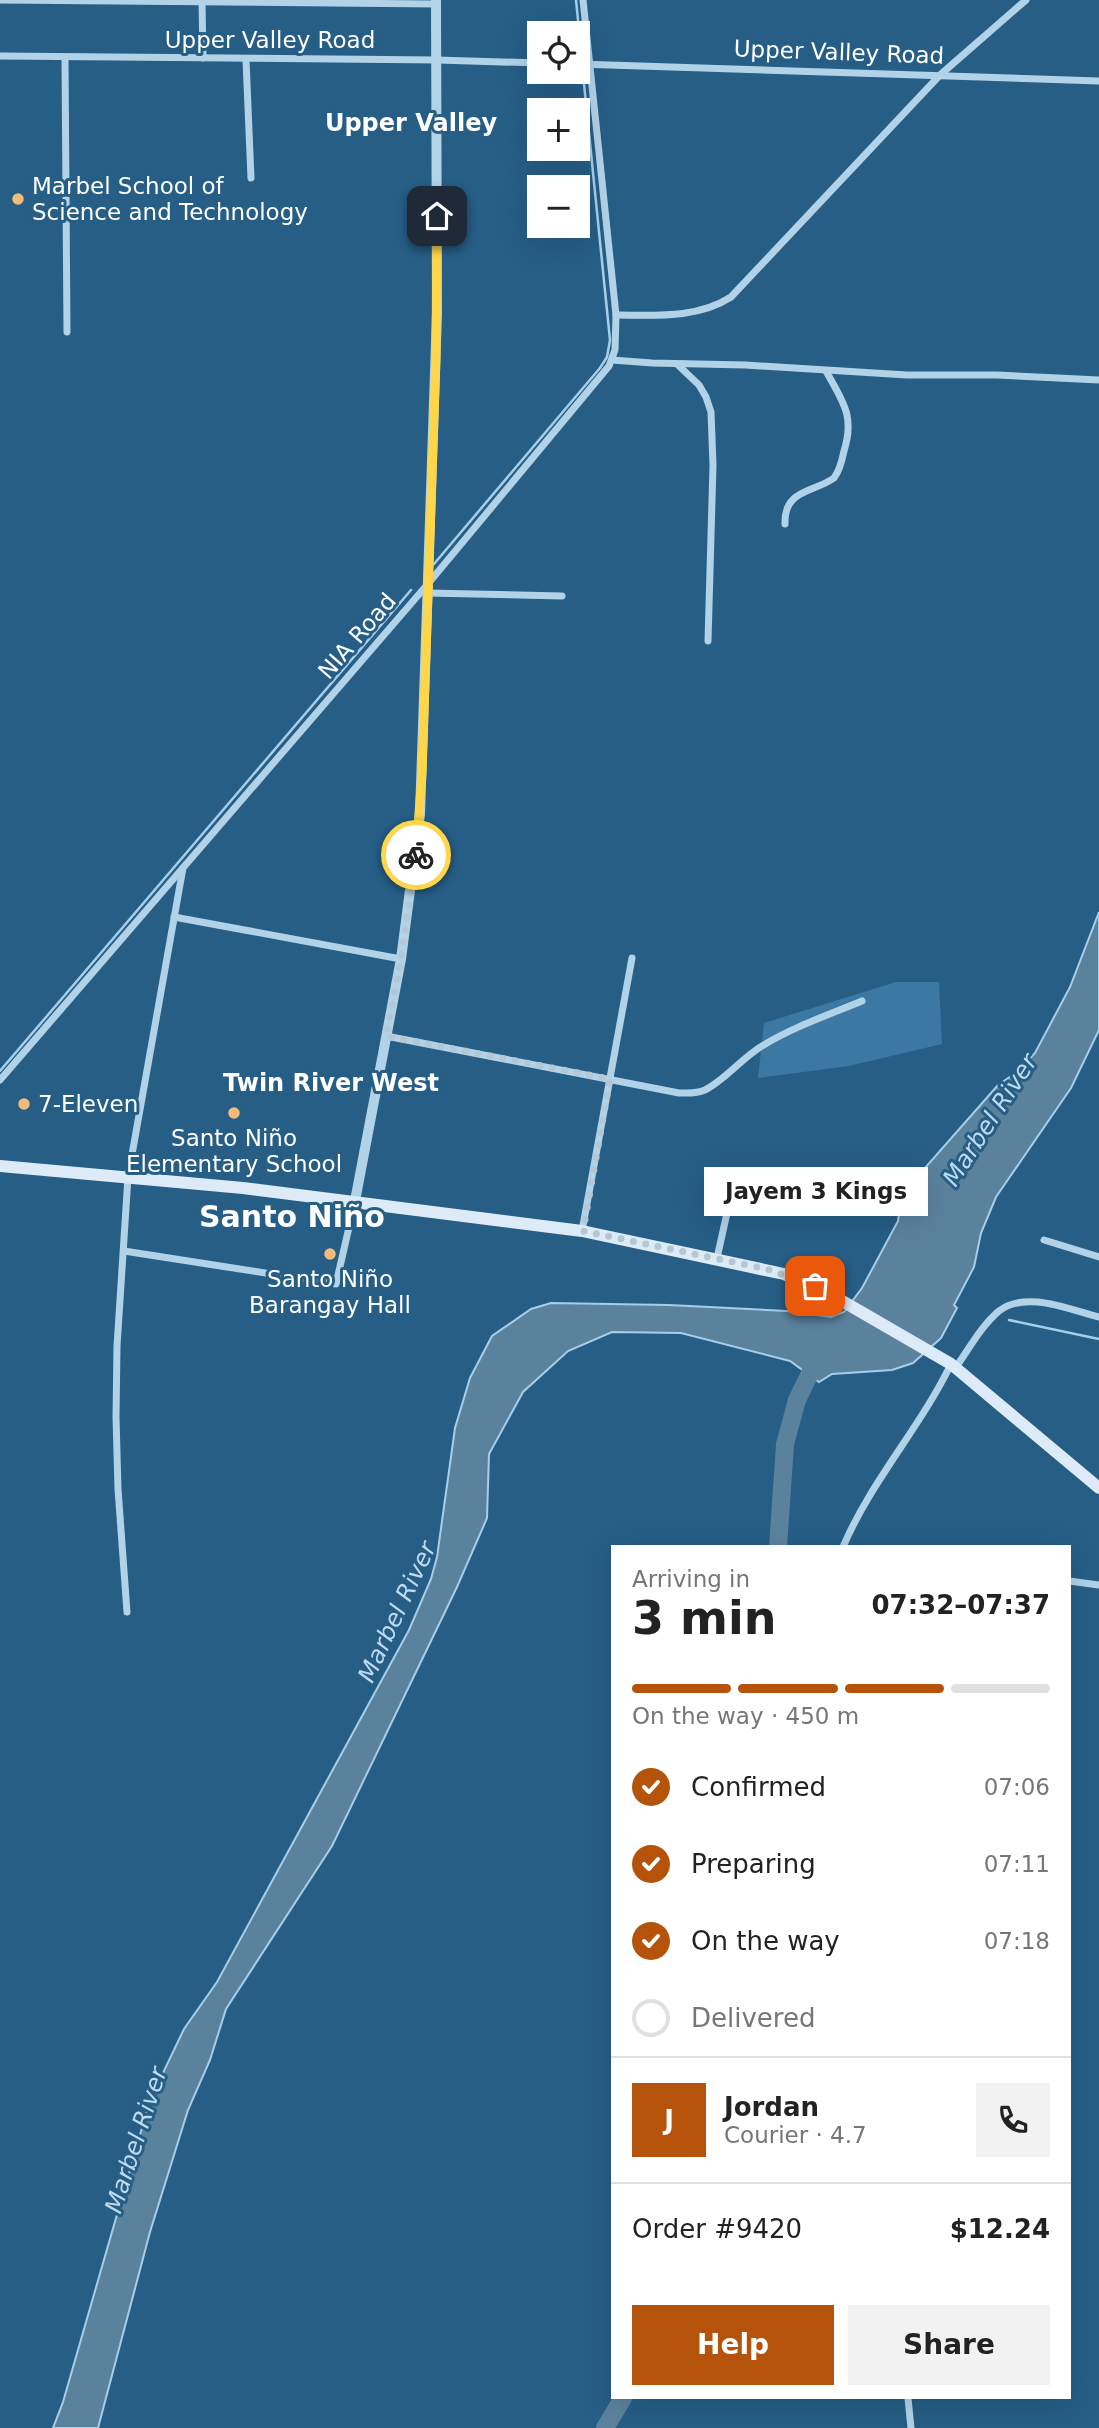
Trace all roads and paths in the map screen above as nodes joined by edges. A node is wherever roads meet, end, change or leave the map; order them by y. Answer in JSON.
{"nodes":[{"id":1,"x":0,"y":0,"type":"edge"},
{"id":2,"x":583,"y":0,"type":"edge"},
{"id":3,"x":1026,"y":0,"type":"edge"},
{"id":4,"x":202,"y":1,"type":"edge"},
{"id":5,"x":244,"y":1,"type":"edge"},
{"id":6,"x":289,"y":1,"type":"edge"},
{"id":7,"x":331,"y":1,"type":"edge"},
{"id":8,"x":382,"y":2,"type":"edge"},
{"id":9,"x":436,"y":2,"type":"edge"},
{"id":10,"x":585,"y":21,"type":"edge"},
{"id":11,"x":0,"y":56,"type":"edge"},
{"id":12,"x":65,"y":58,"type":"junction"},
{"id":13,"x":203,"y":58,"type":"junction"},
{"id":14,"x":246,"y":60,"type":"junction"},
{"id":15,"x":437,"y":60,"type":"junction"},
{"id":16,"x":527,"y":63,"type":"edge"},
{"id":17,"x":590,"y":65,"type":"joint"},
{"id":18,"x":940,"y":75,"type":"junction"},
{"id":19,"x":1099,"y":81,"type":"edge"},
{"id":20,"x":251,"y":178,"type":"dead end"},
{"id":21,"x":615,"y":315,"type":"junction"},
{"id":22,"x":67,"y":332,"type":"dead end"},
{"id":23,"x":612,"y":360,"type":"junction"},
{"id":24,"x":678,"y":364,"type":"junction"},
{"id":25,"x":826,"y":371,"type":"junction"},
{"id":26,"x":1099,"y":380,"type":"edge"},
{"id":27,"x":785,"y":524,"type":"dead end"},
{"id":28,"x":427,"y":589,"type":"junction"},
{"id":29,"x":562,"y":596,"type":"dead end"},
{"id":30,"x":708,"y":642,"type":"dead end"},
{"id":31,"x":183,"y":867,"type":"junction"},
{"id":32,"x":174,"y":917,"type":"junction"},
{"id":33,"x":632,"y":958,"type":"dead end"},
{"id":34,"x":401,"y":959,"type":"junction"},
{"id":35,"x":862,"y":1002,"type":"dead end"},
{"id":36,"x":386,"y":1036,"type":"junction"},
{"id":37,"x":610,"y":1079,"type":"junction"},
{"id":38,"x":0,"y":1080,"type":"edge"},
{"id":39,"x":0,"y":1166,"type":"edge"},
{"id":40,"x":758,"y":1175,"type":"dead end"},
{"id":41,"x":128,"y":1177,"type":"junction"},
{"id":42,"x":355,"y":1201,"type":"junction"},
{"id":43,"x":583,"y":1231,"type":"junction"},
{"id":44,"x":1044,"y":1240,"type":"dead end"},
{"id":45,"x":124,"y":1251,"type":"junction"},
{"id":46,"x":1099,"y":1257,"type":"edge"},
{"id":47,"x":717,"y":1258,"type":"junction"},
{"id":48,"x":1099,"y":1317,"type":"edge"},
{"id":49,"x":954,"y":1366,"type":"junction"},
{"id":50,"x":1099,"y":1488,"type":"edge"},
{"id":51,"x":844,"y":1545,"type":"edge"},
{"id":52,"x":1071,"y":1581,"type":"edge"},
{"id":53,"x":1099,"y":1585,"type":"edge"},
{"id":54,"x":127,"y":1612,"type":"dead end"},
{"id":55,"x":908,"y":2399,"type":"edge"},
{"id":56,"x":911,"y":2428,"type":"edge"}],
"edges":[{"from":1,"to":4,"type":"street"},
{"from":2,"to":10,"type":"street"},
{"from":3,"to":18,"type":"street"},
{"from":4,"to":5,"type":"street"},
{"from":4,"to":13,"type":"street"},
{"from":5,"to":6,"type":"street"},
{"from":6,"to":7,"type":"street"},
{"from":7,"to":8,"type":"street"},
{"from":8,"to":9,"type":"street"},
{"from":9,"to":15,"type":"street"},
{"from":11,"to":12,"type":"street","name":"Upper Valley Road"},
{"from":12,"to":13,"type":"street","name":"Upper Valley Road"},
{"from":12,"to":22,"type":"street"},
{"from":13,"to":14,"type":"street","name":"Upper Valley Road"},
{"from":14,"to":15,"type":"street","name":"Upper Valley Road"},
{"from":14,"to":20,"type":"street"},
{"from":15,"to":16,"type":"street","name":"Upper Valley Road"},
{"from":15,"to":28,"type":"street"},
{"from":17,"to":18,"type":"street","name":"Upper Valley Road"},
{"from":17,"to":21,"type":"street"},
{"from":18,"to":19,"type":"street","name":"Upper Valley Road"},
{"from":18,"to":21,"type":"street"},
{"from":21,"to":23,"type":"street"},
{"from":23,"to":24,"type":"street"},
{"from":23,"to":28,"type":"street","name":"NIA Road"},
{"from":24,"to":25,"type":"street"},
{"from":24,"to":30,"type":"street"},
{"from":25,"to":26,"type":"street"},
{"from":25,"to":27,"type":"street"},
{"from":28,"to":29,"type":"street"},
{"from":28,"to":31,"type":"street","name":"NIA Road"},
{"from":28,"to":34,"type":"street"},
{"from":31,"to":32,"type":"street"},
{"from":31,"to":38,"type":"street","name":"NIA Road"},
{"from":32,"to":34,"type":"street"},
{"from":32,"to":41,"type":"street"},
{"from":33,"to":37,"type":"street"},
{"from":34,"to":36,"type":"street"},
{"from":35,"to":37,"type":"street"},
{"from":36,"to":37,"type":"street"},
{"from":36,"to":42,"type":"street"},
{"from":37,"to":43,"type":"street"},
{"from":39,"to":41,"type":"main road"},
{"from":40,"to":47,"type":"street"},
{"from":41,"to":42,"type":"main road"},
{"from":41,"to":45,"type":"street"},
{"from":42,"to":43,"type":"main road"},
{"from":42,"to":45,"type":"street"},
{"from":43,"to":47,"type":"main road"},
{"from":44,"to":46,"type":"street"},
{"from":45,"to":54,"type":"street"},
{"from":47,"to":49,"type":"main road"},
{"from":48,"to":49,"type":"street"},
{"from":49,"to":50,"type":"main road"},
{"from":49,"to":51,"type":"street"},
{"from":52,"to":53,"type":"street"},
{"from":55,"to":56,"type":"street"}]}
